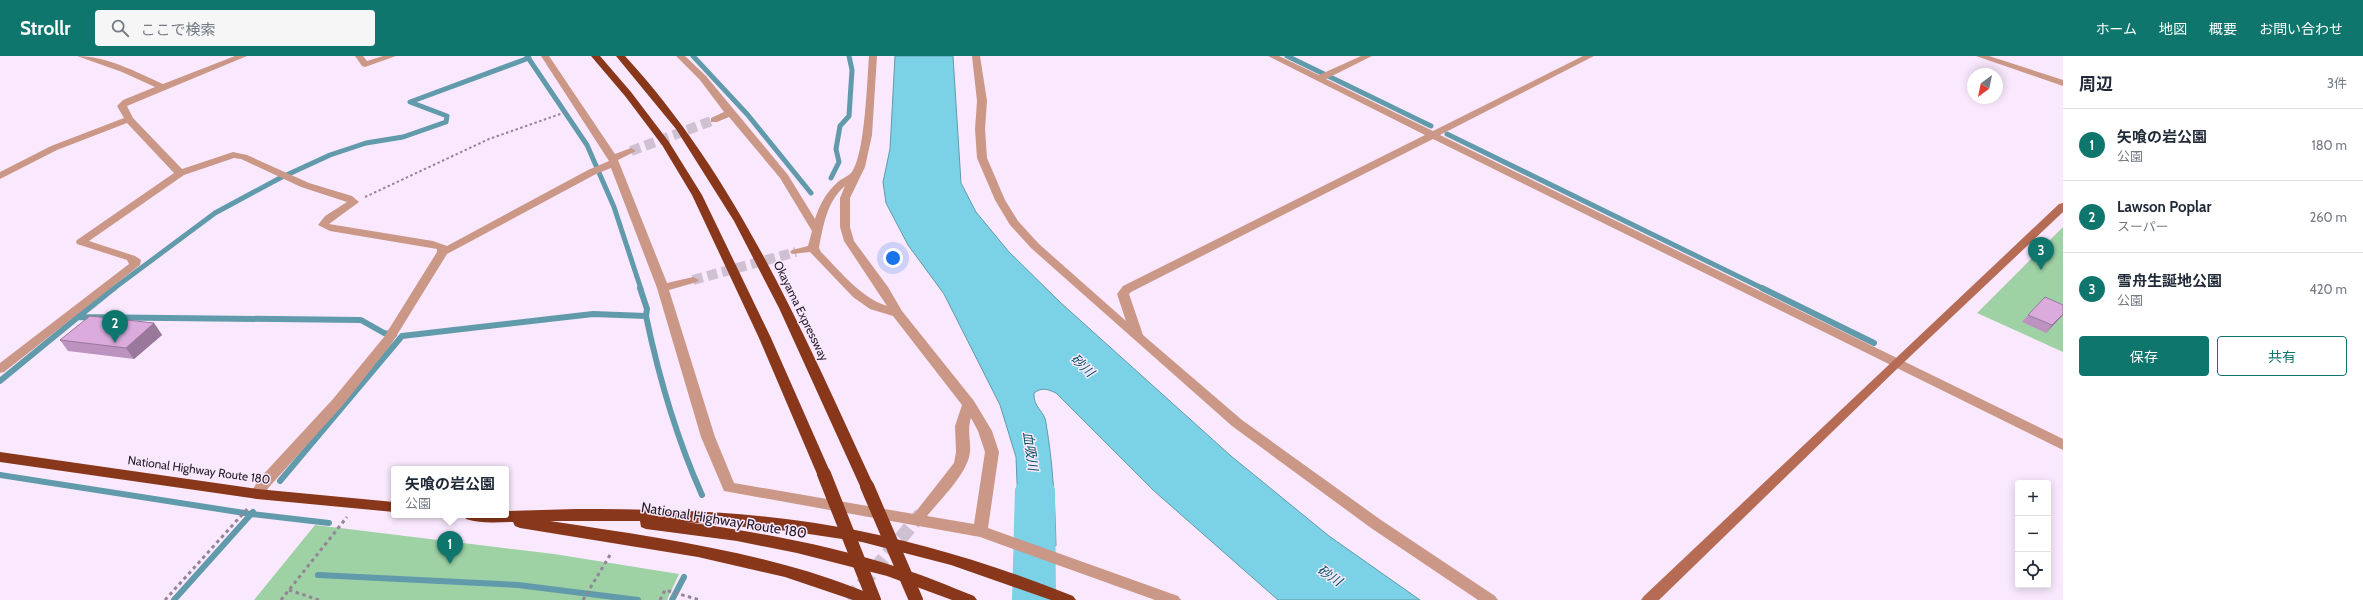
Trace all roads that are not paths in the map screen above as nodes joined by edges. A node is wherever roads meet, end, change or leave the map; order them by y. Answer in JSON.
{"nodes":[{"id":1,"x":81,"y":56,"type":"edge"},
{"id":2,"x":243,"y":56,"type":"edge"},
{"id":3,"x":359,"y":56,"type":"edge"},
{"id":4,"x":392,"y":56,"type":"edge"},
{"id":5,"x":545,"y":56,"type":"edge"},
{"id":6,"x":595,"y":56,"type":"edge"},
{"id":7,"x":620,"y":56,"type":"edge"},
{"id":8,"x":680,"y":56,"type":"edge"},
{"id":9,"x":873,"y":56,"type":"edge"},
{"id":10,"x":976,"y":56,"type":"edge"},
{"id":11,"x":1272,"y":56,"type":"edge"},
{"id":12,"x":1368,"y":56,"type":"edge"},
{"id":13,"x":1590,"y":56,"type":"edge"},
{"id":14,"x":1980,"y":56,"type":"edge"},
{"id":15,"x":1324,"y":77,"type":"junction"},
{"id":16,"x":2063,"y":83,"type":"edge"},
{"id":17,"x":162,"y":87,"type":"junction"},
{"id":18,"x":730,"y":114,"type":"junction"},
{"id":19,"x":129,"y":119,"type":"junction"},
{"id":20,"x":714,"y":120,"type":"tunnel mouth"},
{"id":21,"x":1434,"y":136,"type":"junction"},
{"id":22,"x":631,"y":151,"type":"tunnel mouth"},
{"id":23,"x":611,"y":163,"type":"junction"},
{"id":24,"x":180,"y":173,"type":"junction"},
{"id":25,"x":857,"y":173,"type":"junction"},
{"id":26,"x":0,"y":176,"type":"edge"},
{"id":27,"x":2063,"y":206,"type":"edge"},
{"id":28,"x":817,"y":231,"type":"junction"},
{"id":29,"x":813,"y":248,"type":"junction"},
{"id":30,"x":443,"y":252,"type":"junction"},
{"id":31,"x":796,"y":252,"type":"tunnel mouth"},
{"id":32,"x":693,"y":280,"type":"tunnel mouth"},
{"id":33,"x":663,"y":288,"type":"junction"},
{"id":34,"x":897,"y":313,"type":"junction"},
{"id":35,"x":1138,"y":336,"type":"junction"},
{"id":36,"x":1896,"y":362,"type":"junction"},
{"id":37,"x":0,"y":369,"type":"edge"},
{"id":38,"x":968,"y":404,"type":"junction"},
{"id":39,"x":2063,"y":445,"type":"edge"},
{"id":40,"x":0,"y":457,"type":"edge"},
{"id":41,"x":257,"y":494,"type":"junction"},
{"id":42,"x":391,"y":507,"type":"edge"},
{"id":43,"x":921,"y":514,"type":"tunnel mouth"},
{"id":44,"x":509,"y":516,"type":"edge"},
{"id":45,"x":509,"y":517,"type":"edge"},
{"id":46,"x":497,"y":518,"type":"edge"},
{"id":47,"x":980,"y":531,"type":"junction"},
{"id":48,"x":844,"y":594,"type":"edge"},
{"id":49,"x":871,"y":600,"type":"edge"},
{"id":50,"x":874,"y":600,"type":"edge"},
{"id":51,"x":916,"y":600,"type":"edge"},
{"id":52,"x":969,"y":600,"type":"edge"},
{"id":53,"x":1068,"y":600,"type":"edge"},
{"id":54,"x":1173,"y":600,"type":"edge"},
{"id":55,"x":1490,"y":600,"type":"edge"},
{"id":56,"x":1649,"y":600,"type":"edge"}],
"edges":[{"from":1,"to":17,"type":"street"},
{"from":2,"to":17,"type":"street"},
{"from":3,"to":4,"type":"street"},
{"from":5,"to":23,"type":"street"},
{"from":6,"to":50,"type":"highway","bridge":true},
{"from":7,"to":51,"type":"highway","name":"Okayama Expressway","bridge":true},
{"from":8,"to":18,"type":"street"},
{"from":9,"to":25,"type":"street"},
{"from":10,"to":35,"type":"street"},
{"from":11,"to":15,"type":"street"},
{"from":12,"to":15,"type":"street"},
{"from":13,"to":21,"type":"street"},
{"from":14,"to":16,"type":"street"},
{"from":15,"to":21,"type":"street"},
{"from":17,"to":19,"type":"street"},
{"from":18,"to":20,"type":"street"},
{"from":18,"to":28,"type":"street"},
{"from":19,"to":24,"type":"street"},
{"from":19,"to":26,"type":"street"},
{"from":21,"to":35,"type":"street"},
{"from":21,"to":36,"type":"street"},
{"from":22,"to":23,"type":"street"},
{"from":23,"to":30,"type":"street"},
{"from":23,"to":33,"type":"street"},
{"from":24,"to":30,"type":"street"},
{"from":24,"to":37,"type":"street"},
{"from":25,"to":28,"type":"street"},
{"from":25,"to":34,"type":"street"},
{"from":27,"to":36,"type":"street"},
{"from":28,"to":29,"type":"street"},
{"from":29,"to":31,"type":"street"},
{"from":29,"to":34,"type":"street"},
{"from":30,"to":41,"type":"street"},
{"from":32,"to":33,"type":"street"},
{"from":33,"to":47,"type":"street"},
{"from":34,"to":38,"type":"street"},
{"from":35,"to":55,"type":"street"},
{"from":36,"to":39,"type":"street"},
{"from":36,"to":56,"type":"street"},
{"from":38,"to":43,"type":"street"},
{"from":38,"to":47,"type":"street"},
{"from":40,"to":41,"type":"highway","name":"National Highway Route 180"},
{"from":41,"to":42,"type":"highway","name":"National Highway Route 180"},
{"from":44,"to":53,"type":"highway"},
{"from":45,"to":52,"type":"highway","name":"National Highway Route 180"},
{"from":46,"to":48,"type":"highway","name":"National Highway Route 180"},
{"from":47,"to":54,"type":"street"},
{"from":48,"to":49,"type":"highway","name":"National Highway Route 180"}]}
